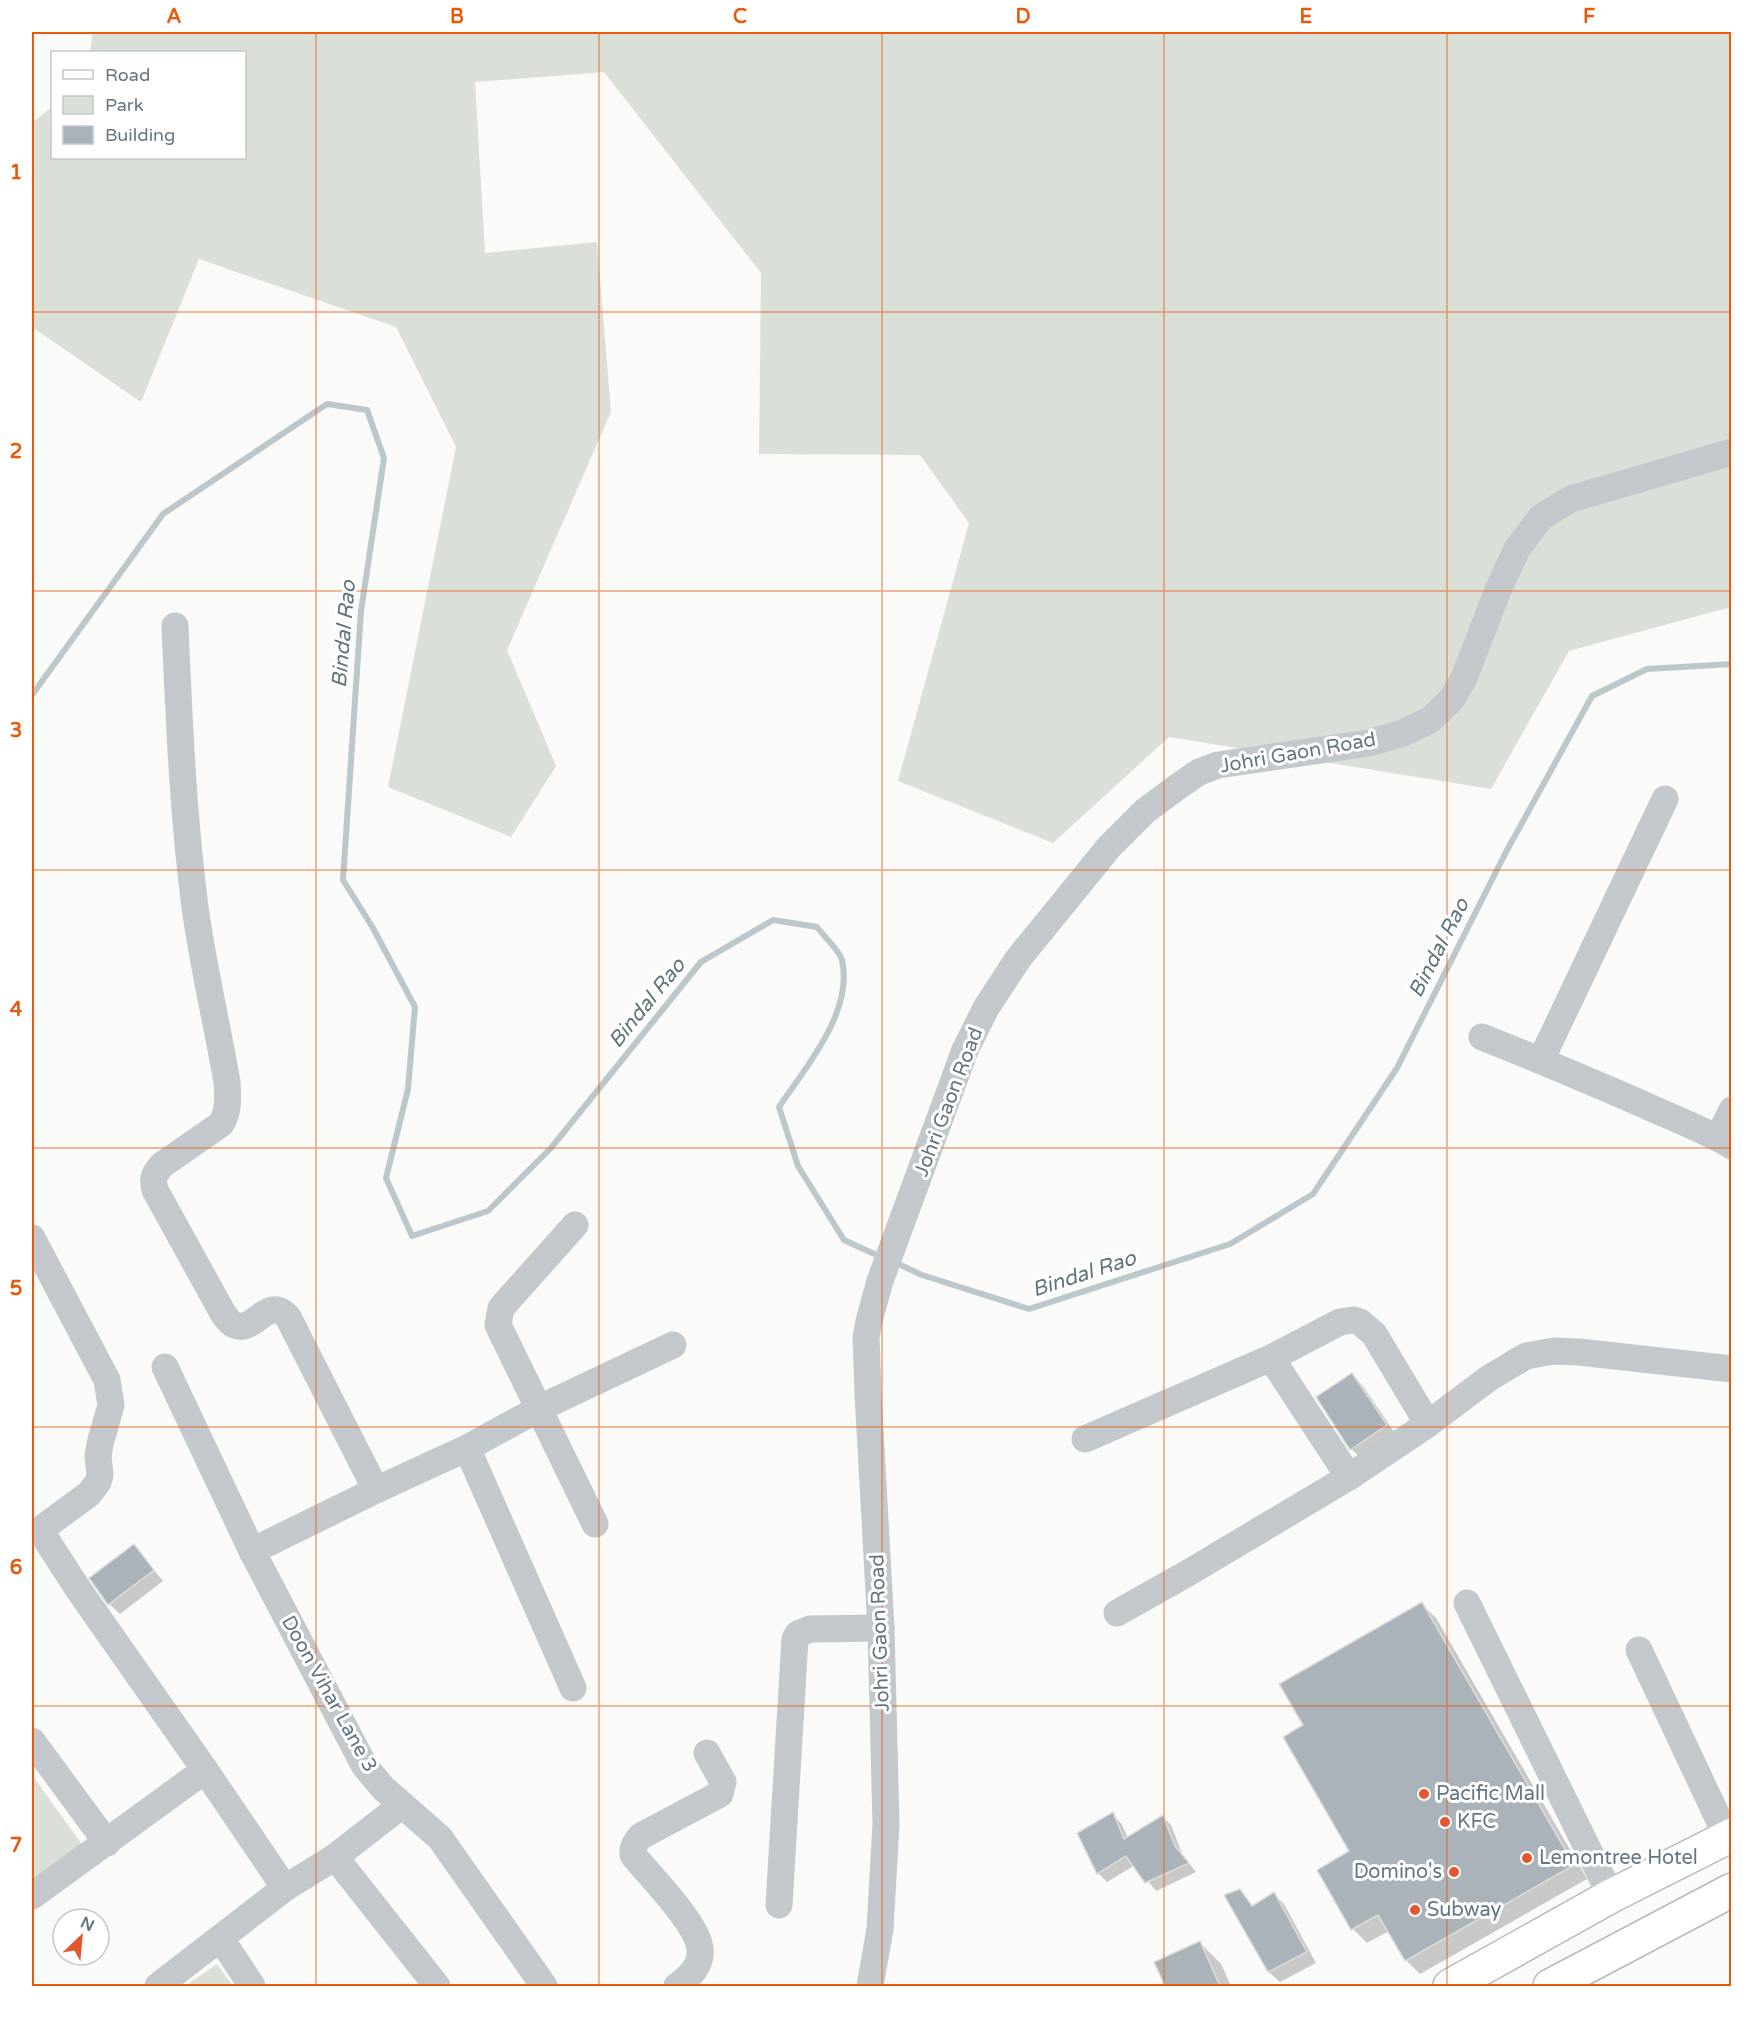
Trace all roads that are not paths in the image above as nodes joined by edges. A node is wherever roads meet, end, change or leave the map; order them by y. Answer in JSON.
{"nodes":[{"id":1,"x":1731,"y":452,"type":"edge"},
{"id":2,"x":175,"y":626,"type":"dead end"},
{"id":3,"x":1665,"y":799,"type":"dead end"},
{"id":4,"x":1482,"y":1037,"type":"dead end"},
{"id":5,"x":1541,"y":1060,"type":"junction"},
{"id":6,"x":1731,"y":1110,"type":"edge"},
{"id":7,"x":1724,"y":1142,"type":"edge"},
{"id":8,"x":575,"y":1225,"type":"dead end"},
{"id":9,"x":32,"y":1238,"type":"edge"},
{"id":10,"x":673,"y":1345,"type":"dead end"},
{"id":11,"x":1271,"y":1358,"type":"junction"},
{"id":12,"x":165,"y":1367,"type":"dead end"},
{"id":13,"x":1731,"y":1370,"type":"edge"},
{"id":14,"x":540,"y":1408,"type":"junction"},
{"id":15,"x":1428,"y":1424,"type":"junction"},
{"id":16,"x":1085,"y":1440,"type":"dead end"},
{"id":17,"x":467,"y":1448,"type":"junction"},
{"id":18,"x":1349,"y":1477,"type":"junction"},
{"id":19,"x":376,"y":1490,"type":"junction"},
{"id":20,"x":595,"y":1524,"type":"dead end"},
{"id":21,"x":34,"y":1529,"type":"edge"},
{"id":22,"x":252,"y":1551,"type":"junction"},
{"id":23,"x":1467,"y":1603,"type":"dead end"},
{"id":24,"x":1117,"y":1612,"type":"dead end"},
{"id":25,"x":881,"y":1628,"type":"junction"},
{"id":26,"x":1639,"y":1650,"type":"dead end"},
{"id":27,"x":573,"y":1688,"type":"dead end"},
{"id":28,"x":32,"y":1741,"type":"edge"},
{"id":29,"x":707,"y":1753,"type":"dead end"},
{"id":30,"x":205,"y":1770,"type":"junction"},
{"id":31,"x":402,"y":1805,"type":"junction"},
{"id":32,"x":1729,"y":1836,"type":"edge"},
{"id":33,"x":107,"y":1843,"type":"junction"},
{"id":34,"x":335,"y":1857,"type":"junction"},
{"id":35,"x":285,"y":1888,"type":"junction"},
{"id":36,"x":1731,"y":1890,"type":"edge"},
{"id":37,"x":32,"y":1896,"type":"edge"},
{"id":38,"x":1611,"y":1896,"type":"junction"},
{"id":39,"x":779,"y":1905,"type":"dead end"},
{"id":40,"x":221,"y":1939,"type":"junction"},
{"id":41,"x":158,"y":1986,"type":"edge"},
{"id":42,"x":252,"y":1986,"type":"edge"},
{"id":43,"x":437,"y":1986,"type":"edge"},
{"id":44,"x":544,"y":1986,"type":"edge"},
{"id":45,"x":678,"y":1986,"type":"edge"},
{"id":46,"x":870,"y":1986,"type":"edge"},
{"id":47,"x":1450,"y":1986,"type":"edge"},
{"id":48,"x":1550,"y":1986,"type":"edge"}],
"edges":[{"from":1,"to":25,"type":"street","name":"Johri Gaon Road"},
{"from":2,"to":19,"type":"street"},
{"from":3,"to":5,"type":"street"},
{"from":4,"to":5,"type":"street"},
{"from":5,"to":7,"type":"street"},
{"from":6,"to":7,"type":"street"},
{"from":8,"to":14,"type":"street"},
{"from":9,"to":21,"type":"street"},
{"from":10,"to":14,"type":"street"},
{"from":11,"to":15,"type":"street"},
{"from":11,"to":16,"type":"street"},
{"from":11,"to":18,"type":"street"},
{"from":12,"to":22,"type":"street","name":"Doon Vihar Lane 3"},
{"from":13,"to":15,"type":"street"},
{"from":14,"to":17,"type":"street"},
{"from":14,"to":20,"type":"street"},
{"from":15,"to":18,"type":"street"},
{"from":17,"to":19,"type":"street"},
{"from":17,"to":27,"type":"street"},
{"from":18,"to":24,"type":"street"},
{"from":19,"to":22,"type":"street"},
{"from":21,"to":30,"type":"street"},
{"from":22,"to":31,"type":"street","name":"Doon Vihar Lane 3"},
{"from":23,"to":38,"type":"street"},
{"from":25,"to":39,"type":"street"},
{"from":25,"to":46,"type":"street","name":"Johri Gaon Road"},
{"from":26,"to":32,"type":"street"},
{"from":28,"to":33,"type":"street"},
{"from":29,"to":45,"type":"street"},
{"from":30,"to":33,"type":"street"},
{"from":30,"to":35,"type":"street"},
{"from":31,"to":34,"type":"street"},
{"from":31,"to":44,"type":"street","name":"Doon Vihar Lane 3"},
{"from":32,"to":38,"type":"main road"},
{"from":33,"to":37,"type":"street"},
{"from":34,"to":35,"type":"street"},
{"from":34,"to":43,"type":"street"},
{"from":35,"to":40,"type":"street"},
{"from":36,"to":48,"type":"main road"},
{"from":38,"to":47,"type":"main road"},
{"from":40,"to":41,"type":"street"},
{"from":40,"to":42,"type":"street"}]}
